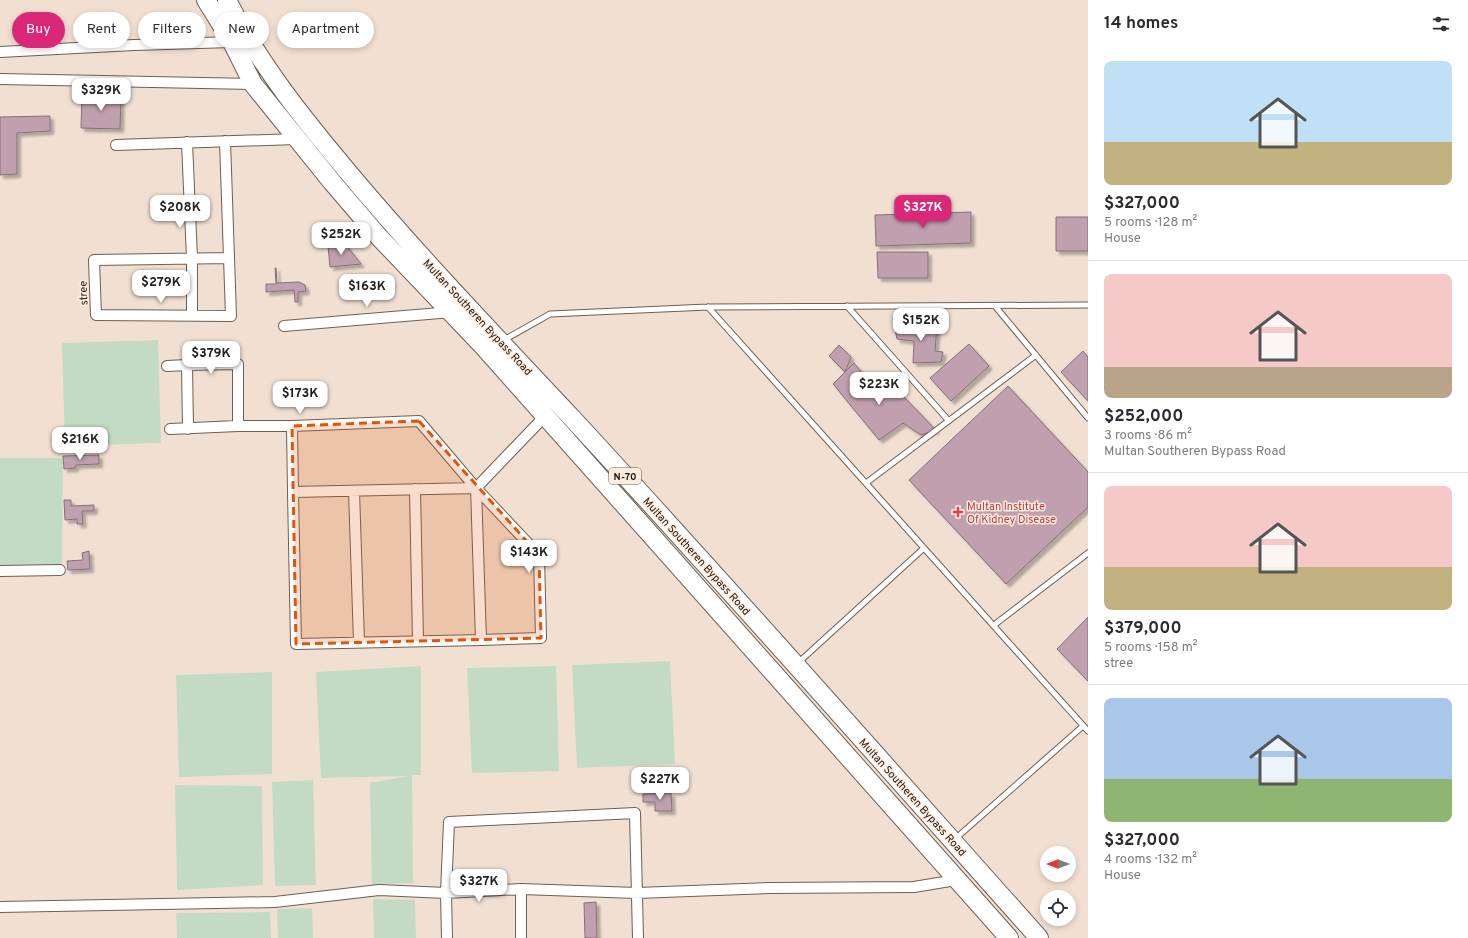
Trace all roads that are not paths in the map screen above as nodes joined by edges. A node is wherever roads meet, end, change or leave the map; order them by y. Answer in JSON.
{"nodes":[{"id":1,"x":206,"y":0,"type":"edge"},
{"id":2,"x":228,"y":0,"type":"edge"},
{"id":3,"x":214,"y":13,"type":"edge"},
{"id":4,"x":214,"y":43,"type":"edge"},
{"id":5,"x":235,"y":48,"type":"edge"},
{"id":6,"x":0,"y":52,"type":"edge"},
{"id":7,"x":0,"y":80,"type":"edge"},
{"id":8,"x":253,"y":84,"type":"junction"},
{"id":9,"x":296,"y":139,"type":"junction"},
{"id":10,"x":225,"y":141,"type":"junction"},
{"id":11,"x":187,"y":142,"type":"junction"},
{"id":12,"x":116,"y":144,"type":"dead end"},
{"id":13,"x":192,"y":258,"type":"junction"},
{"id":14,"x":229,"y":258,"type":"junction"},
{"id":15,"x":1088,"y":305,"type":"edge"},
{"id":16,"x":847,"y":306,"type":"junction"},
{"id":17,"x":995,"y":306,"type":"junction"},
{"id":18,"x":708,"y":307,"type":"junction"},
{"id":19,"x":452,"y":312,"type":"junction"},
{"id":20,"x":192,"y":316,"type":"junction"},
{"id":21,"x":284,"y":326,"type":"dead end"},
{"id":22,"x":501,"y":342,"type":"junction"},
{"id":23,"x":1036,"y":355,"type":"junction"},
{"id":24,"x":187,"y":365,"type":"junction"},
{"id":25,"x":167,"y":366,"type":"dead end"},
{"id":26,"x":544,"y":416,"type":"junction"},
{"id":27,"x":1088,"y":418,"type":"edge"},
{"id":28,"x":949,"y":421,"type":"junction"},
{"id":29,"x":238,"y":426,"type":"junction"},
{"id":30,"x":292,"y":426,"type":"junction"},
{"id":31,"x":170,"y":429,"type":"dead end"},
{"id":32,"x":188,"y":429,"type":"junction"},
{"id":33,"x":866,"y":483,"type":"junction"},
{"id":34,"x":476,"y":488,"type":"junction"},
{"id":35,"x":415,"y":489,"type":"junction"},
{"id":36,"x":354,"y":490,"type":"junction"},
{"id":37,"x":293,"y":492,"type":"junction"},
{"id":38,"x":924,"y":548,"type":"junction"},
{"id":39,"x":1088,"y":553,"type":"edge"},
{"id":40,"x":60,"y":570,"type":"dead end"},
{"id":41,"x":0,"y":571,"type":"edge"},
{"id":42,"x":994,"y":626,"type":"junction"},
{"id":43,"x":481,"y":640,"type":"junction"},
{"id":44,"x":418,"y":641,"type":"junction"},
{"id":45,"x":359,"y":642,"type":"junction"},
{"id":46,"x":795,"y":666,"type":"junction"},
{"id":47,"x":1083,"y":726,"type":"junction"},
{"id":48,"x":1088,"y":731,"type":"edge"},
{"id":49,"x":953,"y":841,"type":"junction"},
{"id":50,"x":956,"y":880,"type":"junction"},
{"id":51,"x":521,"y":889,"type":"junction"},
{"id":52,"x":446,"y":893,"type":"junction"},
{"id":53,"x":637,"y":893,"type":"junction"},
{"id":54,"x":0,"y":907,"type":"edge"},
{"id":55,"x":447,"y":938,"type":"edge"},
{"id":56,"x":521,"y":938,"type":"edge"},
{"id":57,"x":638,"y":938,"type":"edge"},
{"id":58,"x":1009,"y":938,"type":"edge"},
{"id":59,"x":1039,"y":938,"type":"edge"}],
"edges":[{"from":1,"to":3,"type":"highway","name":"Multan Southeren Bypass Road","number":"N-70"},
{"from":2,"to":22,"type":"highway","name":"Multan Southeren Bypass Road","number":"N-70"},
{"from":4,"to":6,"type":"street"},
{"from":5,"to":8,"type":"highway","name":"Multan Southeren Bypass Road","number":"N-70"},
{"from":7,"to":8,"type":"street"},
{"from":8,"to":9,"type":"highway","name":"Multan Southeren Bypass Road","number":"N-70"},
{"from":9,"to":10,"type":"street"},
{"from":9,"to":19,"type":"highway","name":"Multan Southeren Bypass Road","number":"N-70"},
{"from":10,"to":11,"type":"street"},
{"from":10,"to":14,"type":"street","name":"stree"},
{"from":11,"to":12,"type":"street"},
{"from":11,"to":13,"type":"street"},
{"from":13,"to":14,"type":"street","name":"stree"},
{"from":13,"to":20,"type":"street"},
{"from":13,"to":20,"type":"street","name":"stree"},
{"from":14,"to":20,"type":"street","name":"stree"},
{"from":15,"to":17,"type":"lane"},
{"from":16,"to":17,"type":"lane"},
{"from":16,"to":18,"type":"lane"},
{"from":16,"to":28,"type":"lane"},
{"from":17,"to":23,"type":"lane"},
{"from":18,"to":22,"type":"lane"},
{"from":18,"to":33,"type":"lane"},
{"from":19,"to":21,"type":"street"},
{"from":19,"to":26,"type":"highway","name":"Multan Southeren Bypass Road","number":"N-70"},
{"from":22,"to":46,"type":"highway","name":"Multan Southeren Bypass Road","number":"N-70"},
{"from":23,"to":27,"type":"lane"},
{"from":23,"to":28,"type":"lane"},
{"from":24,"to":25,"type":"street"},
{"from":24,"to":29,"type":"street"},
{"from":24,"to":32,"type":"street"},
{"from":26,"to":34,"type":"street"},
{"from":26,"to":50,"type":"highway","name":"Multan Southeren Bypass Road","number":"N-70"},
{"from":28,"to":33,"type":"lane"},
{"from":29,"to":30,"type":"street"},
{"from":29,"to":32,"type":"street"},
{"from":30,"to":34,"type":"street"},
{"from":30,"to":37,"type":"street"},
{"from":31,"to":32,"type":"street"},
{"from":33,"to":38,"type":"lane"},
{"from":34,"to":35,"type":"street"},
{"from":34,"to":43,"type":"street"},
{"from":34,"to":43,"type":"street"},
{"from":35,"to":36,"type":"street"},
{"from":35,"to":44,"type":"street"},
{"from":36,"to":37,"type":"street"},
{"from":36,"to":45,"type":"street"},
{"from":37,"to":45,"type":"street"},
{"from":38,"to":42,"type":"lane"},
{"from":38,"to":46,"type":"lane"},
{"from":39,"to":42,"type":"lane"},
{"from":40,"to":41,"type":"street"},
{"from":42,"to":47,"type":"lane"},
{"from":43,"to":44,"type":"street"},
{"from":44,"to":45,"type":"street"},
{"from":46,"to":49,"type":"highway","name":"Multan Southeren Bypass Road","number":"N-70"},
{"from":47,"to":48,"type":"lane"},
{"from":47,"to":49,"type":"lane"},
{"from":49,"to":59,"type":"highway","name":"Multan Southeren Bypass Road","number":"N-70"},
{"from":50,"to":53,"type":"street"},
{"from":50,"to":58,"type":"highway","name":"Multan Southeren Bypass Road","number":"N-70"},
{"from":51,"to":52,"type":"street"},
{"from":51,"to":53,"type":"street"},
{"from":51,"to":56,"type":"street"},
{"from":52,"to":53,"type":"street"},
{"from":52,"to":54,"type":"street"},
{"from":52,"to":55,"type":"street"},
{"from":53,"to":57,"type":"street"}]}
